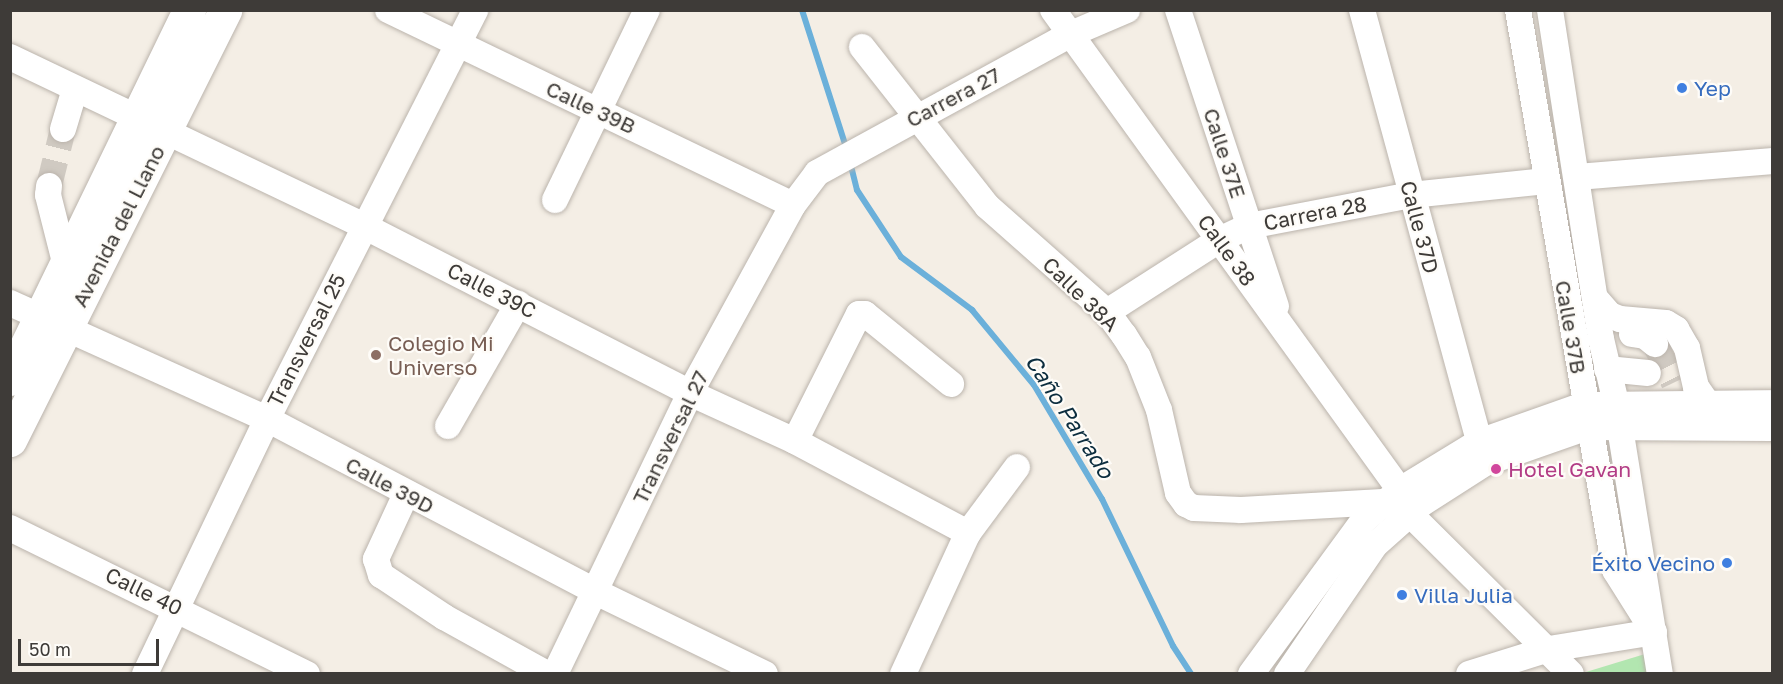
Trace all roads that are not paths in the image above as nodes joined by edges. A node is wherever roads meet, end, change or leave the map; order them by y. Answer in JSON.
{"nodes":[{"id":1,"x":189,"y":10,"type":"edge"},
{"id":2,"x":225,"y":10,"type":"edge"},
{"id":3,"x":388,"y":10,"type":"edge"},
{"id":4,"x":475,"y":10,"type":"edge"},
{"id":5,"x":647,"y":10,"type":"edge"},
{"id":6,"x":1053,"y":10,"type":"edge"},
{"id":7,"x":1127,"y":10,"type":"edge"},
{"id":8,"x":1178,"y":10,"type":"edge"},
{"id":9,"x":1362,"y":10,"type":"edge"},
{"id":10,"x":1518,"y":10,"type":"edge"},
{"id":11,"x":1550,"y":10,"type":"edge"},
{"id":12,"x":1071,"y":34,"type":"junction"},
{"id":13,"x":458,"y":45,"type":"junction"},
{"id":14,"x":862,"y":47,"type":"dead end"},
{"id":15,"x":10,"y":57,"type":"edge"},
{"id":16,"x":75,"y":89,"type":"junction"},
{"id":17,"x":597,"y":110,"type":"junction"},
{"id":18,"x":919,"y":115,"type":"junction"},
{"id":19,"x":151,"y":127,"type":"junction"},
{"id":20,"x":63,"y":129,"type":"tunnel mouth"},
{"id":21,"x":1773,"y":161,"type":"edge"},
{"id":22,"x":1578,"y":177,"type":"junction"},
{"id":23,"x":1546,"y":181,"type":"junction"},
{"id":24,"x":49,"y":186,"type":"tunnel mouth"},
{"id":25,"x":1411,"y":195,"type":"junction"},
{"id":26,"x":555,"y":200,"type":"dead end"},
{"id":27,"x":794,"y":205,"type":"junction"},
{"id":28,"x":364,"y":226,"type":"junction"},
{"id":29,"x":1250,"y":226,"type":"junction"},
{"id":30,"x":1219,"y":240,"type":"junction"},
{"id":31,"x":65,"y":262,"type":"junction"},
{"id":32,"x":1595,"y":298,"type":"junction"},
{"id":33,"x":10,"y":303,"type":"edge"},
{"id":34,"x":518,"y":303,"type":"junction"},
{"id":35,"x":1107,"y":312,"type":"junction"},
{"id":36,"x":53,"y":324,"type":"junction"},
{"id":37,"x":1284,"y":329,"type":"junction"},
{"id":38,"x":1607,"y":369,"type":"junction"},
{"id":39,"x":1648,"y":373,"type":"dead end"},
{"id":40,"x":10,"y":379,"type":"edge"},
{"id":41,"x":951,"y":384,"type":"dead end"},
{"id":42,"x":690,"y":393,"type":"junction"},
{"id":43,"x":1773,"y":403,"type":"edge"},
{"id":44,"x":1708,"y":404,"type":"junction"},
{"id":45,"x":1618,"y":414,"type":"junction"},
{"id":46,"x":1586,"y":416,"type":"junction"},
{"id":47,"x":267,"y":419,"type":"junction"},
{"id":48,"x":448,"y":426,"type":"dead end"},
{"id":49,"x":1773,"y":428,"type":"edge"},
{"id":50,"x":10,"y":440,"type":"edge"},
{"id":51,"x":795,"y":441,"type":"junction"},
{"id":52,"x":1479,"y":442,"type":"junction"},
{"id":53,"x":1017,"y":467,"type":"dead end"},
{"id":54,"x":406,"y":494,"type":"junction"},
{"id":55,"x":1397,"y":502,"type":"junction"},
{"id":56,"x":10,"y":528,"type":"edge"},
{"id":57,"x":968,"y":533,"type":"junction"},
{"id":58,"x":594,"y":591,"type":"junction"},
{"id":59,"x":178,"y":607,"type":"junction"},
{"id":60,"x":1654,"y":632,"type":"junction"},
{"id":61,"x":1549,"y":649,"type":"junction"},
{"id":62,"x":299,"y":672,"type":"edge"},
{"id":63,"x":145,"y":674,"type":"edge"},
{"id":64,"x":547,"y":674,"type":"edge"},
{"id":65,"x":555,"y":674,"type":"edge"},
{"id":66,"x":765,"y":674,"type":"edge"},
{"id":67,"x":903,"y":674,"type":"edge"},
{"id":68,"x":1251,"y":674,"type":"edge"},
{"id":69,"x":1287,"y":674,"type":"edge"},
{"id":70,"x":1469,"y":674,"type":"edge"},
{"id":71,"x":1571,"y":674,"type":"edge"},
{"id":72,"x":1660,"y":674,"type":"edge"}],
"edges":[{"from":1,"to":19,"type":"main road","name":"Avenida del Llano"},
{"from":2,"to":19,"type":"main road","name":"Avenida del Llano"},
{"from":3,"to":13,"type":"street","name":"Calle 39B"},
{"from":4,"to":13,"type":"street","name":"Transversal 25"},
{"from":5,"to":17,"type":"street"},
{"from":6,"to":12,"type":"street","name":"Calle 38"},
{"from":7,"to":12,"type":"street","name":"Carrera 27"},
{"from":8,"to":29,"type":"street","name":"Calle 37E"},
{"from":9,"to":25,"type":"street","name":"Calle 37D"},
{"from":10,"to":23,"type":"street","name":"Calle 37B"},
{"from":11,"to":22,"type":"street","name":"Calle 37B"},
{"from":12,"to":18,"type":"street","name":"Carrera 27"},
{"from":12,"to":30,"type":"street","name":"Calle 38"},
{"from":13,"to":17,"type":"street","name":"Calle 39B"},
{"from":13,"to":28,"type":"street","name":"Transversal 25"},
{"from":14,"to":18,"type":"street","name":"Calle 38A"},
{"from":15,"to":16,"type":"street","name":"Calle 39C"},
{"from":16,"to":19,"type":"street","name":"Calle 39C"},
{"from":16,"to":20,"type":"street"},
{"from":17,"to":26,"type":"street"},
{"from":17,"to":27,"type":"street","name":"Calle 39B"},
{"from":18,"to":27,"type":"street","name":"Carrera 27"},
{"from":18,"to":35,"type":"street","name":"Calle 38A"},
{"from":19,"to":28,"type":"street","name":"Calle 39C"},
{"from":19,"to":31,"type":"main road","name":"Avenida del Llano"},
{"from":19,"to":36,"type":"main road","name":"Avenida del Llano"},
{"from":21,"to":22,"type":"street"},
{"from":22,"to":32,"type":"street","name":"Calle 37B"},
{"from":23,"to":25,"type":"street","name":"Carrera 28"},
{"from":23,"to":46,"type":"street","name":"Calle 37B"},
{"from":24,"to":31,"type":"street"},
{"from":25,"to":29,"type":"street","name":"Carrera 28"},
{"from":25,"to":52,"type":"street","name":"Calle 37D"},
{"from":27,"to":42,"type":"street","name":"Transversal 27"},
{"from":28,"to":34,"type":"street","name":"Calle 39C"},
{"from":28,"to":47,"type":"street","name":"Transversal 25"},
{"from":29,"to":30,"type":"street","name":"Carrera 28"},
{"from":29,"to":37,"type":"street","name":"Calle 37E"},
{"from":30,"to":35,"type":"street","name":"Carrera 28"},
{"from":30,"to":37,"type":"street","name":"Calle 38"},
{"from":31,"to":36,"type":"main road","name":"Avenida del Llano"},
{"from":32,"to":38,"type":"street","name":"Calle 37B"},
{"from":32,"to":44,"type":"street"},
{"from":33,"to":36,"type":"street","name":"Calle 39D"},
{"from":34,"to":42,"type":"street","name":"Calle 39C"},
{"from":34,"to":48,"type":"street"},
{"from":35,"to":55,"type":"street","name":"Calle 38A"},
{"from":36,"to":40,"type":"main road","name":"Avenida del Llano"},
{"from":36,"to":47,"type":"street","name":"Calle 39D"},
{"from":36,"to":50,"type":"main road","name":"Avenida del Llano"},
{"from":37,"to":55,"type":"street","name":"Calle 38"},
{"from":38,"to":39,"type":"street"},
{"from":38,"to":45,"type":"street","name":"Calle 37B"},
{"from":41,"to":51,"type":"street"},
{"from":42,"to":51,"type":"street","name":"Calle 39C"},
{"from":42,"to":58,"type":"street","name":"Transversal 27"},
{"from":43,"to":44,"type":"street"},
{"from":44,"to":45,"type":"street"},
{"from":45,"to":46,"type":"street"},
{"from":45,"to":49,"type":"street"},
{"from":45,"to":60,"type":"street","name":"Calle 37B"},
{"from":46,"to":52,"type":"street"},
{"from":46,"to":55,"type":"street"},
{"from":46,"to":60,"type":"street","name":"Calle 37B"},
{"from":47,"to":54,"type":"street","name":"Calle 39D"},
{"from":47,"to":59,"type":"street","name":"Transversal 25"},
{"from":51,"to":57,"type":"street","name":"Calle 39C"},
{"from":52,"to":55,"type":"street"},
{"from":53,"to":57,"type":"street"},
{"from":54,"to":58,"type":"street","name":"Calle 39D"},
{"from":54,"to":64,"type":"street"},
{"from":55,"to":61,"type":"street","name":"Calle 38"},
{"from":55,"to":68,"type":"street"},
{"from":55,"to":69,"type":"street"},
{"from":56,"to":59,"type":"street","name":"Calle 40"},
{"from":57,"to":67,"type":"street"},
{"from":58,"to":65,"type":"street","name":"Transversal 27"},
{"from":58,"to":66,"type":"street","name":"Calle 39D"},
{"from":59,"to":62,"type":"street","name":"Calle 40"},
{"from":59,"to":63,"type":"street","name":"Transversal 25"},
{"from":60,"to":61,"type":"street"},
{"from":60,"to":72,"type":"street","name":"Calle 37B"},
{"from":61,"to":70,"type":"street"},
{"from":61,"to":71,"type":"street","name":"Calle 38"}]}
